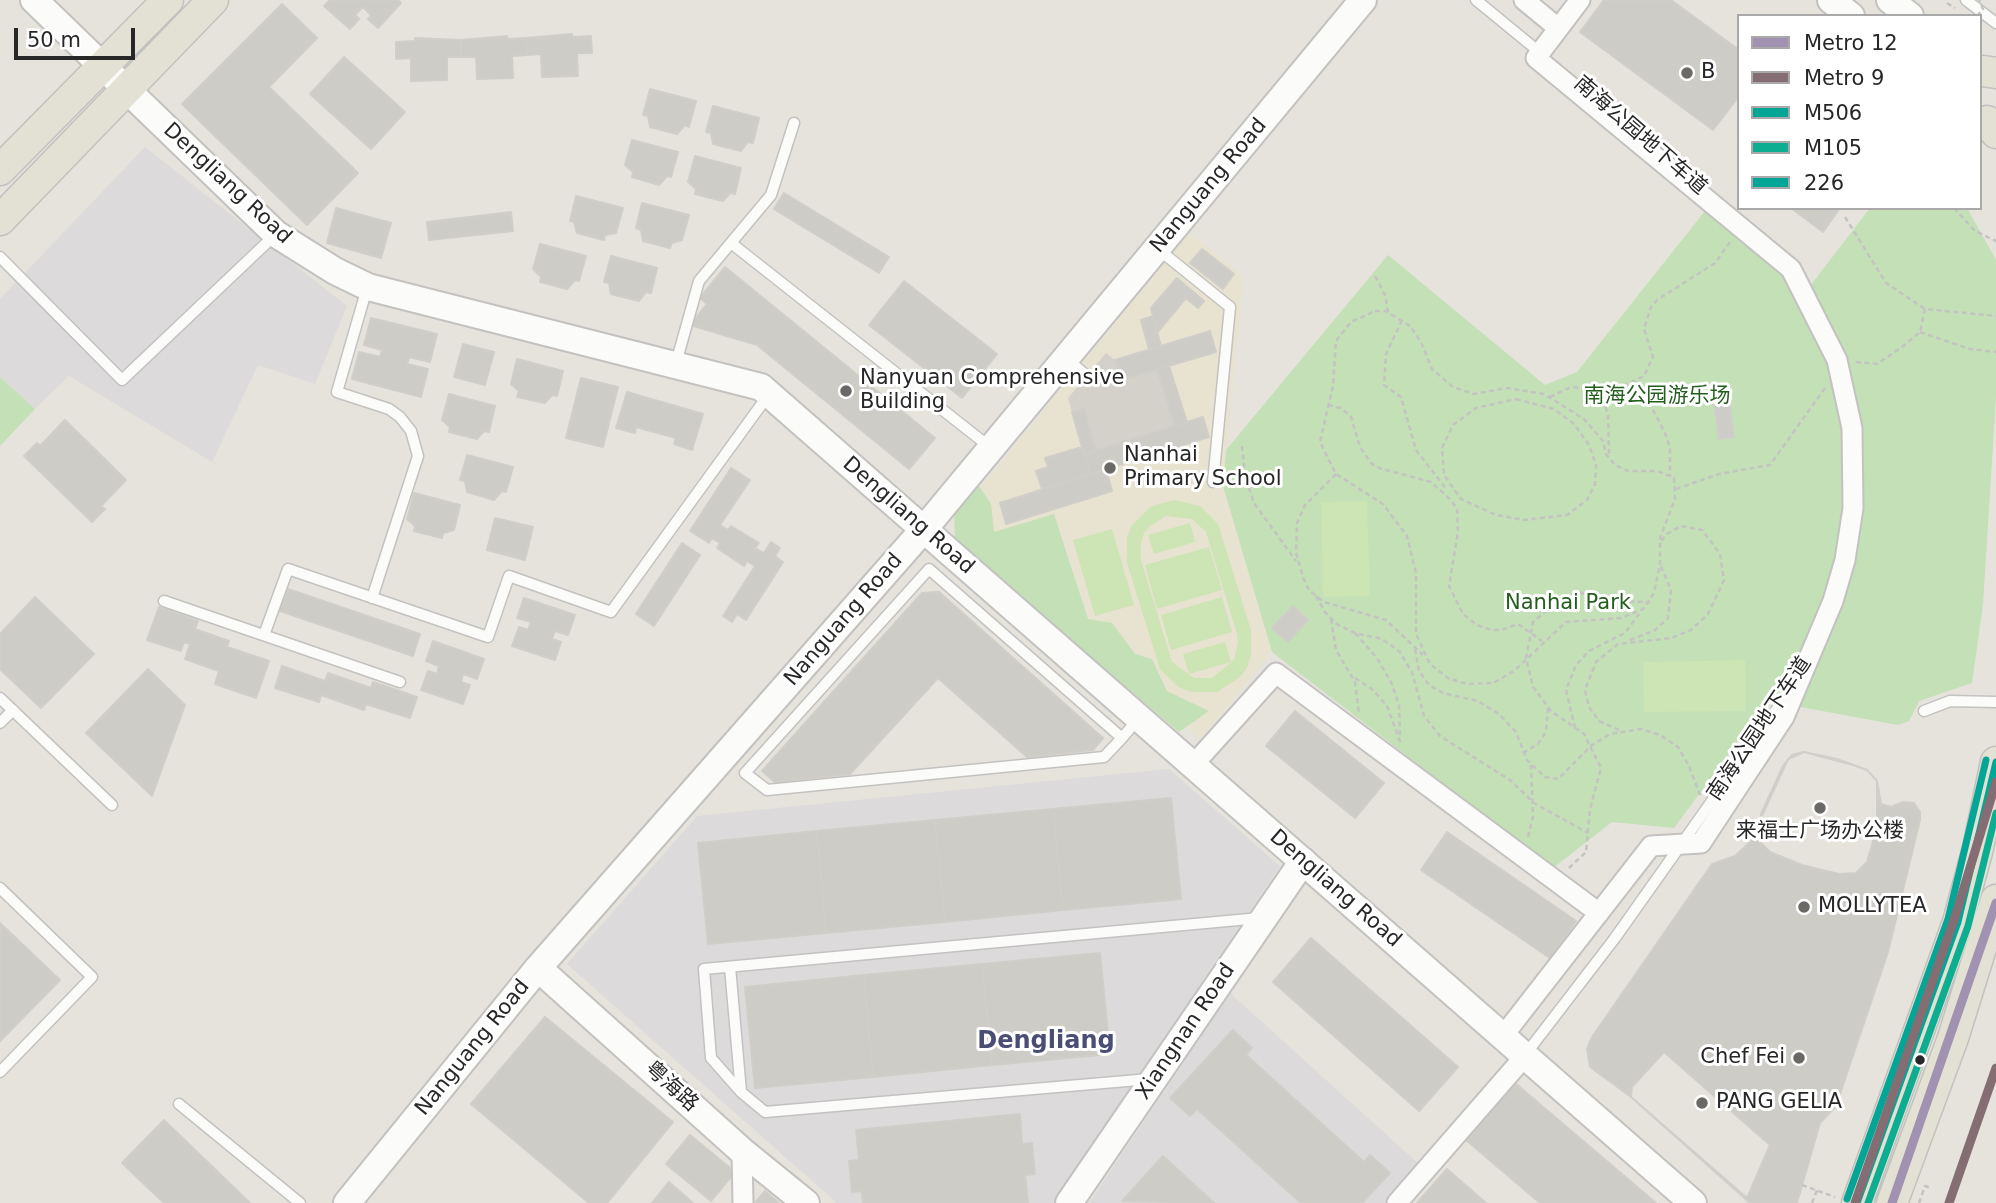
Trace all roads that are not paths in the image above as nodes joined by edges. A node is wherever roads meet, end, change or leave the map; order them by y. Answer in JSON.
{"nodes":[{"id":1,"x":34,"y":0,"type":"edge"},
{"id":2,"x":168,"y":0,"type":"edge"},
{"id":3,"x":213,"y":0,"type":"edge"},
{"id":4,"x":1363,"y":0,"type":"edge"},
{"id":5,"x":1476,"y":0,"type":"edge"},
{"id":6,"x":1524,"y":0,"type":"edge"},
{"id":7,"x":1580,"y":0,"type":"edge"},
{"id":8,"x":1831,"y":0,"type":"edge"},
{"id":9,"x":1890,"y":0,"type":"edge"},
{"id":10,"x":1966,"y":0,"type":"edge"},
{"id":11,"x":1848,"y":14,"type":"edge"},
{"id":12,"x":1908,"y":14,"type":"edge"},
{"id":13,"x":1996,"y":23,"type":"edge"},
{"id":14,"x":1558,"y":28,"type":"junction"},
{"id":15,"x":1539,"y":53,"type":"junction"},
{"id":16,"x":104,"y":67,"type":"junction"},
{"id":17,"x":126,"y":89,"type":"junction"},
{"id":18,"x":794,"y":123,"type":"dead end"},
{"id":19,"x":0,"y":170,"type":"edge"},
{"id":20,"x":0,"y":220,"type":"edge"},
{"id":21,"x":276,"y":233,"type":"junction"},
{"id":22,"x":731,"y":243,"type":"junction"},
{"id":23,"x":1157,"y":249,"type":"junction"},
{"id":24,"x":0,"y":257,"type":"edge"},
{"id":25,"x":1781,"y":261,"type":"junction"},
{"id":26,"x":368,"y":286,"type":"junction"},
{"id":27,"x":1066,"y":359,"type":"junction"},
{"id":28,"x":676,"y":363,"type":"junction"},
{"id":29,"x":1087,"y":376,"type":"dead end"},
{"id":30,"x":769,"y":394,"type":"junction"},
{"id":31,"x":992,"y":449,"type":"junction"},
{"id":32,"x":1213,"y":482,"type":"dead end"},
{"id":33,"x":924,"y":529,"type":"junction"},
{"id":34,"x":372,"y":598,"type":"junction"},
{"id":35,"x":164,"y":601,"type":"dead end"},
{"id":36,"x":264,"y":635,"type":"junction"},
{"id":37,"x":1809,"y":660,"type":"junction"},
{"id":38,"x":400,"y":682,"type":"dead end"},
{"id":39,"x":0,"y":698,"type":"edge"},
{"id":40,"x":1996,"y":702,"type":"edge"},
{"id":41,"x":13,"y":710,"type":"junction"},
{"id":42,"x":1924,"y":711,"type":"dead end"},
{"id":43,"x":0,"y":723,"type":"edge"},
{"id":44,"x":1131,"y":728,"type":"junction"},
{"id":45,"x":1996,"y":762,"type":"edge"},
{"id":46,"x":1193,"y":765,"type":"junction"},
{"id":47,"x":112,"y":805,"type":"dead end"},
{"id":48,"x":1682,"y":844,"type":"junction"},
{"id":49,"x":1303,"y":861,"type":"junction"},
{"id":50,"x":0,"y":888,"type":"edge"},
{"id":51,"x":1996,"y":900,"type":"edge"},
{"id":52,"x":1599,"y":913,"type":"junction"},
{"id":53,"x":1265,"y":917,"type":"junction"},
{"id":54,"x":730,"y":967,"type":"junction"},
{"id":55,"x":538,"y":968,"type":"junction"},
{"id":56,"x":1503,"y":1036,"type":"junction"},
{"id":57,"x":1525,"y":1056,"type":"junction"},
{"id":58,"x":1,"y":1069,"type":"edge"},
{"id":59,"x":1154,"y":1079,"type":"junction"},
{"id":60,"x":741,"y":1092,"type":"junction"},
{"id":61,"x":179,"y":1104,"type":"dead end"},
{"id":62,"x":742,"y":1151,"type":"junction"},
{"id":63,"x":1849,"y":1201,"type":"edge"},
{"id":64,"x":1689,"y":1202,"type":"edge"},
{"id":65,"x":300,"y":1203,"type":"edge"},
{"id":66,"x":348,"y":1203,"type":"edge"},
{"id":67,"x":743,"y":1203,"type":"edge"},
{"id":68,"x":806,"y":1203,"type":"edge"},
{"id":69,"x":1069,"y":1203,"type":"edge"},
{"id":70,"x":1397,"y":1203,"type":"edge"},
{"id":71,"x":1892,"y":1203,"type":"edge"}],
"edges":[{"from":1,"to":16,"type":"main road","name":"Dengliang Road"},
{"from":2,"to":16,"type":"main road"},
{"from":3,"to":17,"type":"main road"},
{"from":4,"to":23,"type":"main road","name":"Nanguang Road"},
{"from":5,"to":15,"type":"lane","name":"南海公园地下车道"},
{"from":6,"to":14,"type":"street"},
{"from":7,"to":14,"type":"street"},
{"from":8,"to":11,"type":"main road"},
{"from":9,"to":12,"type":"main road"},
{"from":10,"to":13,"type":"lane"},
{"from":14,"to":15,"type":"street"},
{"from":15,"to":25,"type":"lane","name":"南海公园地下车道"},
{"from":15,"to":25,"type":"street"},
{"from":16,"to":17,"type":"main road","name":"Dengliang Road"},
{"from":16,"to":19,"type":"main road"},
{"from":17,"to":20,"type":"main road"},
{"from":17,"to":21,"type":"main road","name":"Dengliang Road"},
{"from":18,"to":22,"type":"lane"},
{"from":21,"to":24,"type":"lane"},
{"from":21,"to":26,"type":"main road","name":"Dengliang Road"},
{"from":22,"to":28,"type":"lane"},
{"from":22,"to":31,"type":"lane"},
{"from":23,"to":27,"type":"main road","name":"Nanguang Road"},
{"from":23,"to":32,"type":"lane"},
{"from":25,"to":37,"type":"street"},
{"from":26,"to":28,"type":"main road","name":"Dengliang Road"},
{"from":26,"to":34,"type":"lane"},
{"from":27,"to":29,"type":"lane"},
{"from":27,"to":31,"type":"main road","name":"Nanguang Road"},
{"from":28,"to":30,"type":"main road","name":"Dengliang Road"},
{"from":30,"to":33,"type":"main road","name":"Dengliang Road"},
{"from":30,"to":34,"type":"lane"},
{"from":31,"to":33,"type":"main road","name":"Nanguang Road"},
{"from":33,"to":44,"type":"main road","name":"Dengliang Road"},
{"from":33,"to":55,"type":"main road","name":"Nanguang Road"},
{"from":34,"to":36,"type":"lane"},
{"from":35,"to":36,"type":"lane"},
{"from":36,"to":38,"type":"lane"},
{"from":37,"to":48,"type":"lane","name":"南海公园地下车道"},
{"from":37,"to":48,"type":"street"},
{"from":39,"to":41,"type":"lane"},
{"from":40,"to":42,"type":"lane"},
{"from":41,"to":43,"type":"lane"},
{"from":41,"to":47,"type":"lane"},
{"from":44,"to":44,"type":"lane"},
{"from":44,"to":46,"type":"main road","name":"Dengliang Road"},
{"from":45,"to":63,"type":"main road"},
{"from":46,"to":49,"type":"main road","name":"Dengliang Road"},
{"from":46,"to":52,"type":"street"},
{"from":48,"to":52,"type":"street"},
{"from":48,"to":57,"type":"lane","name":"南海公园地下车道"},
{"from":49,"to":53,"type":"main road","name":"Xiangnan Road"},
{"from":49,"to":56,"type":"main road","name":"Dengliang Road"},
{"from":50,"to":58,"type":"lane"},
{"from":51,"to":71,"type":"main road"},
{"from":52,"to":56,"type":"street"},
{"from":53,"to":54,"type":"lane"},
{"from":53,"to":59,"type":"main road","name":"Xiangnan Road"},
{"from":54,"to":60,"type":"lane"},
{"from":54,"to":60,"type":"lane"},
{"from":55,"to":62,"type":"main road","name":"粤海路"},
{"from":55,"to":66,"type":"main road","name":"Nanguang Road"},
{"from":56,"to":57,"type":"main road","name":"Dengliang Road"},
{"from":57,"to":64,"type":"main road","name":"Dengliang Road"},
{"from":57,"to":70,"type":"street"},
{"from":59,"to":60,"type":"lane"},
{"from":59,"to":69,"type":"main road","name":"Xiangnan Road"},
{"from":61,"to":65,"type":"lane"},
{"from":62,"to":67,"type":"street"},
{"from":62,"to":68,"type":"main road","name":"粤海路"}]}
